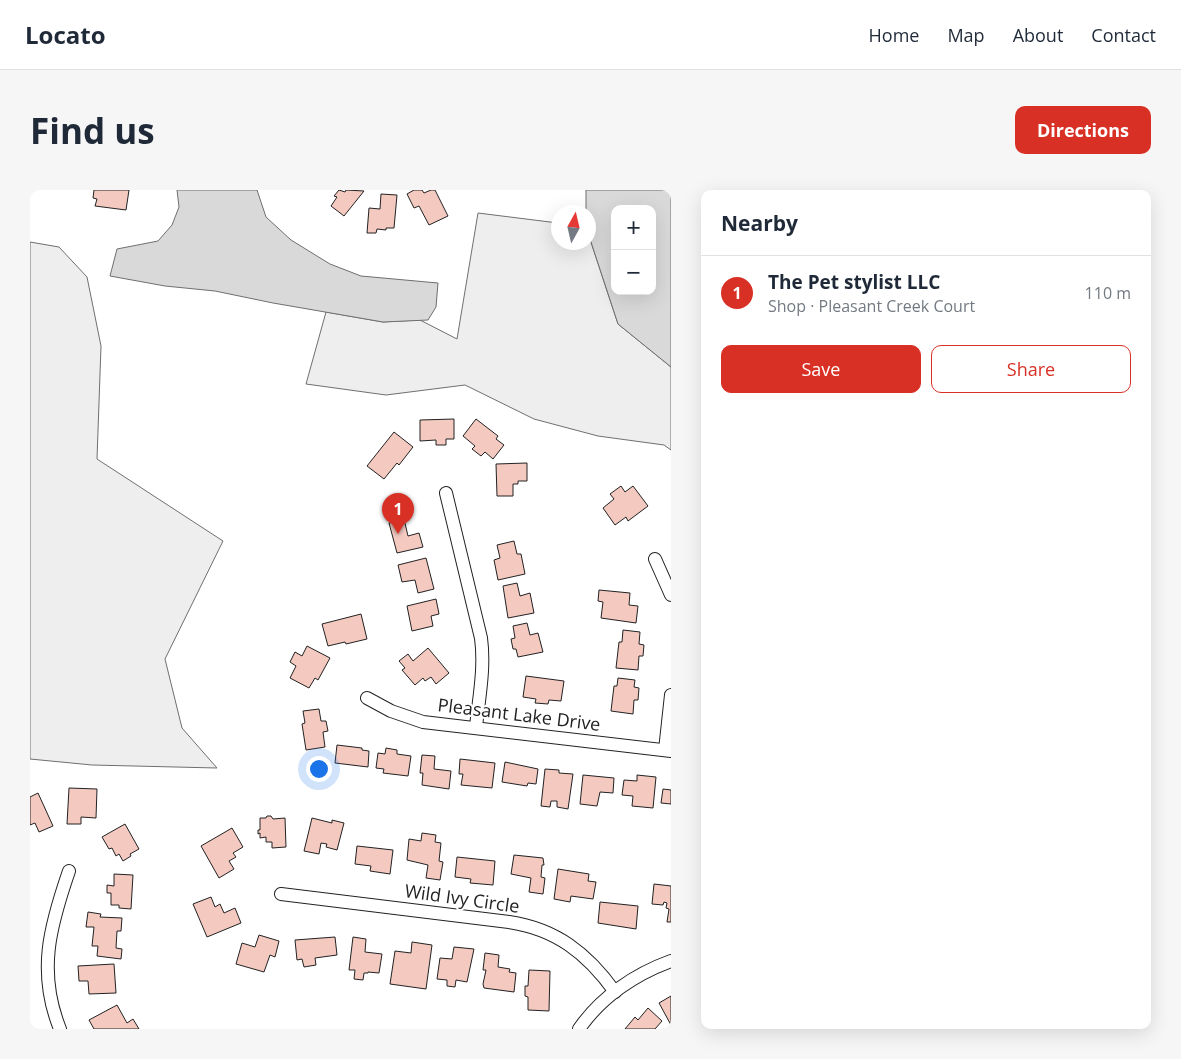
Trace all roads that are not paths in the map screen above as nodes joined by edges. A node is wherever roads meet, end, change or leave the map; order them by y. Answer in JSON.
{"nodes":[{"id":1,"x":446,"y":493,"type":"dead end"},
{"id":2,"x":655,"y":559,"type":"dead end"},
{"id":3,"x":671,"y":595,"type":"edge"},
{"id":4,"x":671,"y":695,"type":"edge"},
{"id":5,"x":367,"y":698,"type":"dead end"},
{"id":6,"x":476,"y":728,"type":"junction"},
{"id":7,"x":668,"y":751,"type":"edge"},
{"id":8,"x":69,"y":871,"type":"dead end"},
{"id":9,"x":281,"y":894,"type":"dead end"},
{"id":10,"x":671,"y":961,"type":"edge"},
{"id":11,"x":615,"y":992,"type":"junction"},
{"id":12,"x":60,"y":1029,"type":"edge"},
{"id":13,"x":579,"y":1029,"type":"edge"}],
"edges":[{"from":1,"to":6,"type":"street"},
{"from":2,"to":3,"type":"street"},
{"from":4,"to":7,"type":"street"},
{"from":5,"to":6,"type":"street","name":"Pleasant Lake Drive"},
{"from":6,"to":7,"type":"street","name":"Pleasant Lake Drive"},
{"from":8,"to":12,"type":"street"},
{"from":9,"to":11,"type":"street","name":"Wild Ivy Circle"},
{"from":10,"to":11,"type":"street"},
{"from":11,"to":13,"type":"street"}]}
